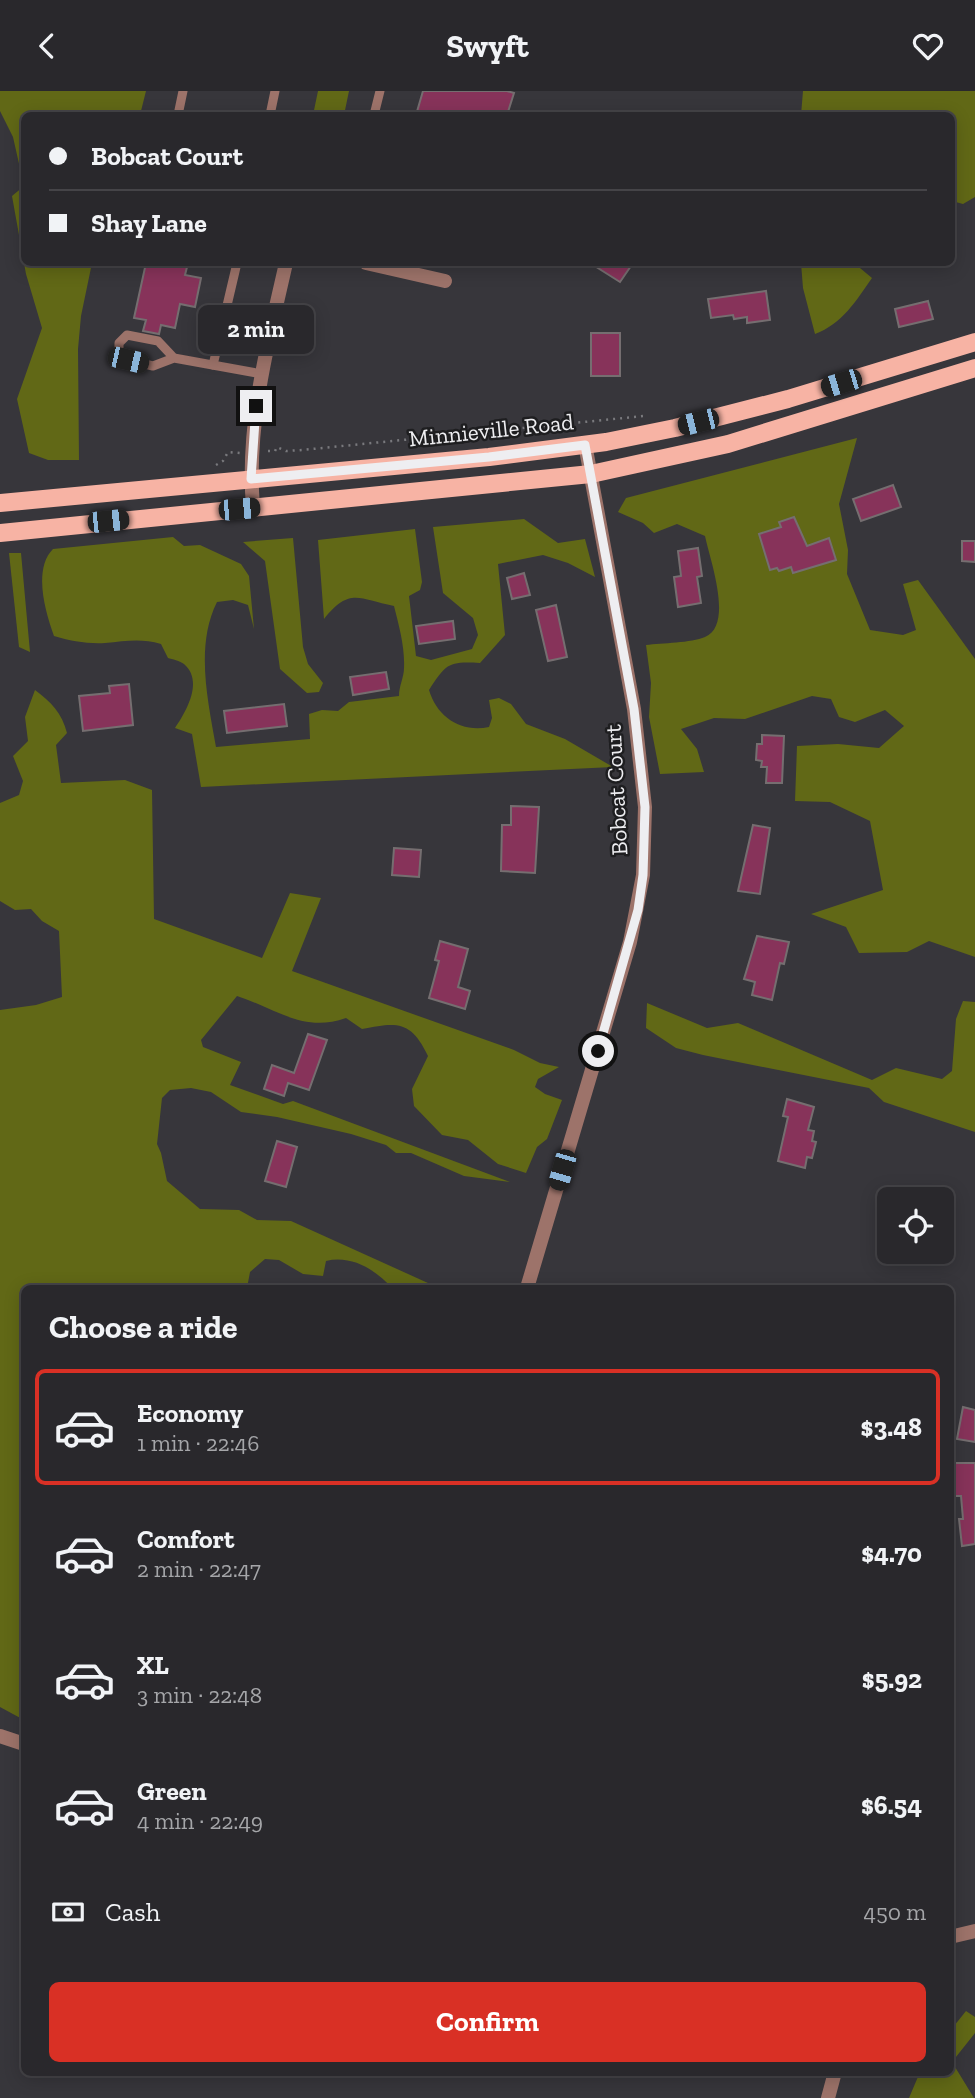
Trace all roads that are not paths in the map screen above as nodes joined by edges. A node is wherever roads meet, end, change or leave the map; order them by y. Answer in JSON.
{"nodes":[{"id":1,"x":183,"y":91,"type":"edge"},
{"id":2,"x":275,"y":91,"type":"edge"},
{"id":3,"x":380,"y":91,"type":"edge"},
{"id":4,"x":179,"y":112,"type":"edge"},
{"id":5,"x":271,"y":112,"type":"edge"},
{"id":6,"x":375,"y":112,"type":"edge"},
{"id":7,"x":236,"y":266,"type":"edge"},
{"id":8,"x":285,"y":266,"type":"edge"},
{"id":9,"x":379,"y":266,"type":"edge"},
{"id":10,"x":445,"y":281,"type":"dead end"},
{"id":11,"x":975,"y":342,"type":"edge"},
{"id":12,"x":174,"y":358,"type":"junction"},
{"id":13,"x":213,"y":365,"type":"junction"},
{"id":14,"x":975,"y":368,"type":"edge"},
{"id":15,"x":262,"y":374,"type":"junction"},
{"id":16,"x":585,"y":445,"type":"junction"},
{"id":17,"x":591,"y":474,"type":"junction"},
{"id":18,"x":251,"y":479,"type":"junction"},
{"id":19,"x":0,"y":503,"type":"edge"},
{"id":20,"x":253,"y":507,"type":"junction"},
{"id":21,"x":0,"y":533,"type":"edge"},
{"id":22,"x":528,"y":1285,"type":"edge"},
{"id":23,"x":0,"y":1736,"type":"edge"},
{"id":24,"x":21,"y":1743,"type":"edge"},
{"id":25,"x":975,"y":1931,"type":"edge"},
{"id":26,"x":954,"y":1936,"type":"edge"},
{"id":27,"x":834,"y":2076,"type":"edge"},
{"id":28,"x":828,"y":2098,"type":"edge"}],
"edges":[{"from":1,"to":4,"type":"lane"},
{"from":2,"to":5,"type":"lane"},
{"from":3,"to":6,"type":"lane"},
{"from":7,"to":13,"type":"lane"},
{"from":8,"to":15,"type":"street"},
{"from":9,"to":10,"type":"street"},
{"from":11,"to":16,"type":"main road","name":"Minnieville Road"},
{"from":12,"to":12,"type":"lane"},
{"from":12,"to":13,"type":"lane"},
{"from":13,"to":15,"type":"lane"},
{"from":14,"to":17,"type":"main road"},
{"from":15,"to":18,"type":"street"},
{"from":16,"to":17,"type":"street","name":"Bobcat Court"},
{"from":16,"to":18,"type":"main road","name":"Minnieville Road"},
{"from":17,"to":20,"type":"main road"},
{"from":17,"to":22,"type":"street","name":"Bobcat Court"},
{"from":18,"to":19,"type":"main road","name":"Minnieville Road"},
{"from":18,"to":20,"type":"street"},
{"from":20,"to":21,"type":"main road"},
{"from":23,"to":24,"type":"street"},
{"from":25,"to":26,"type":"street"},
{"from":27,"to":28,"type":"street"}]}
